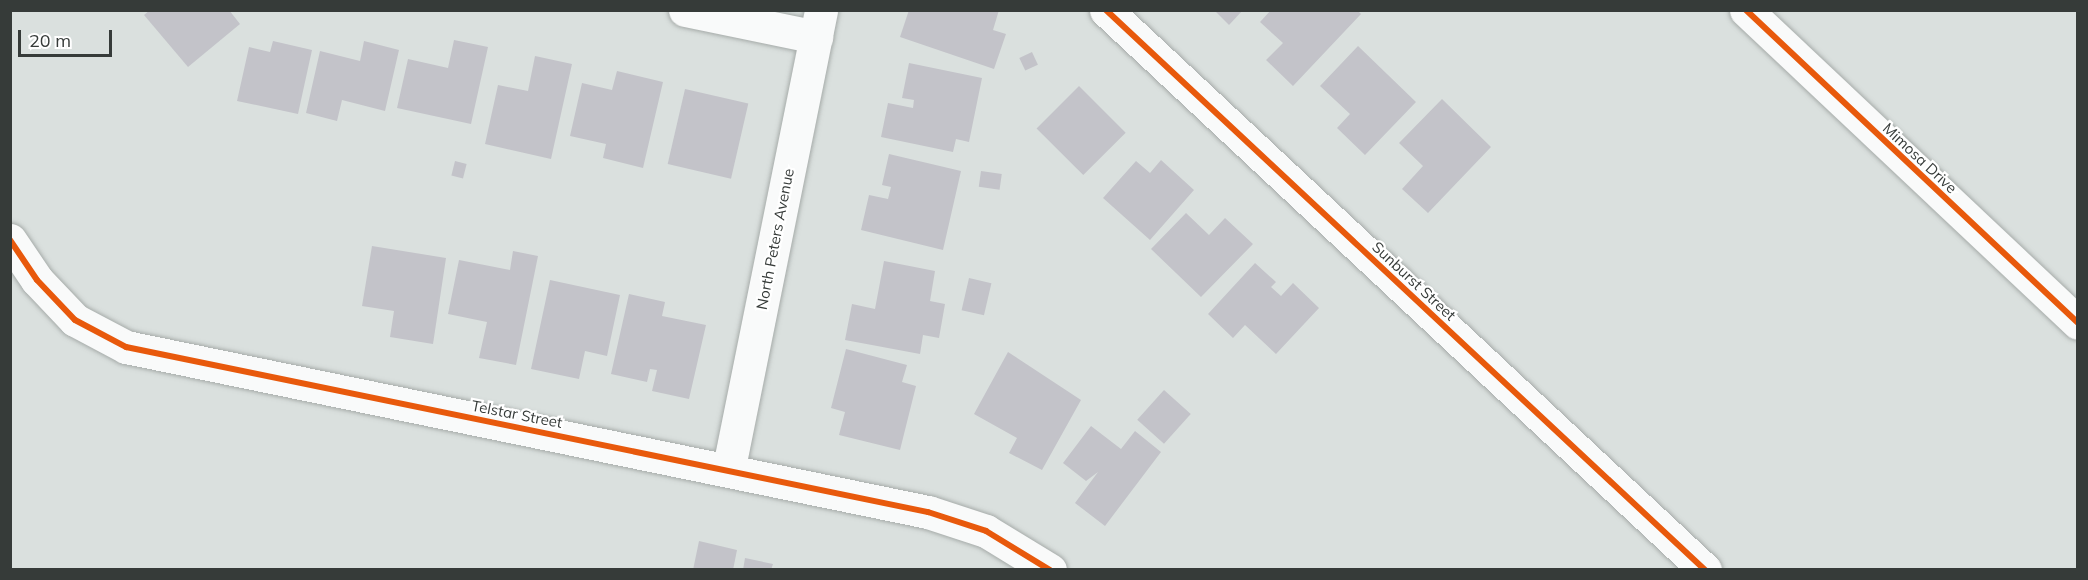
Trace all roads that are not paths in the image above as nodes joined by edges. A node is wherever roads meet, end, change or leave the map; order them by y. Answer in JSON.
{"nodes":[{"id":1,"x":685,"y":10,"type":"edge"},
{"id":2,"x":1106,"y":10,"type":"edge"},
{"id":3,"x":1746,"y":10,"type":"edge"},
{"id":4,"x":818,"y":24,"type":"edge"},
{"id":5,"x":10,"y":240,"type":"edge"},
{"id":6,"x":2078,"y":323,"type":"edge"},
{"id":7,"x":729,"y":467,"type":"junction"},
{"id":8,"x":1050,"y":570,"type":"edge"},
{"id":9,"x":1705,"y":570,"type":"edge"}],
"edges":[{"from":1,"to":4,"type":"street"},
{"from":2,"to":9,"type":"street","name":"Sunburst Street"},
{"from":3,"to":6,"type":"street","name":"Mimosa Drive"},
{"from":4,"to":7,"type":"street","name":"North Peters Avenue"},
{"from":5,"to":7,"type":"street","name":"Telstar Street"},
{"from":7,"to":8,"type":"street","name":"Telstar Street"}]}
